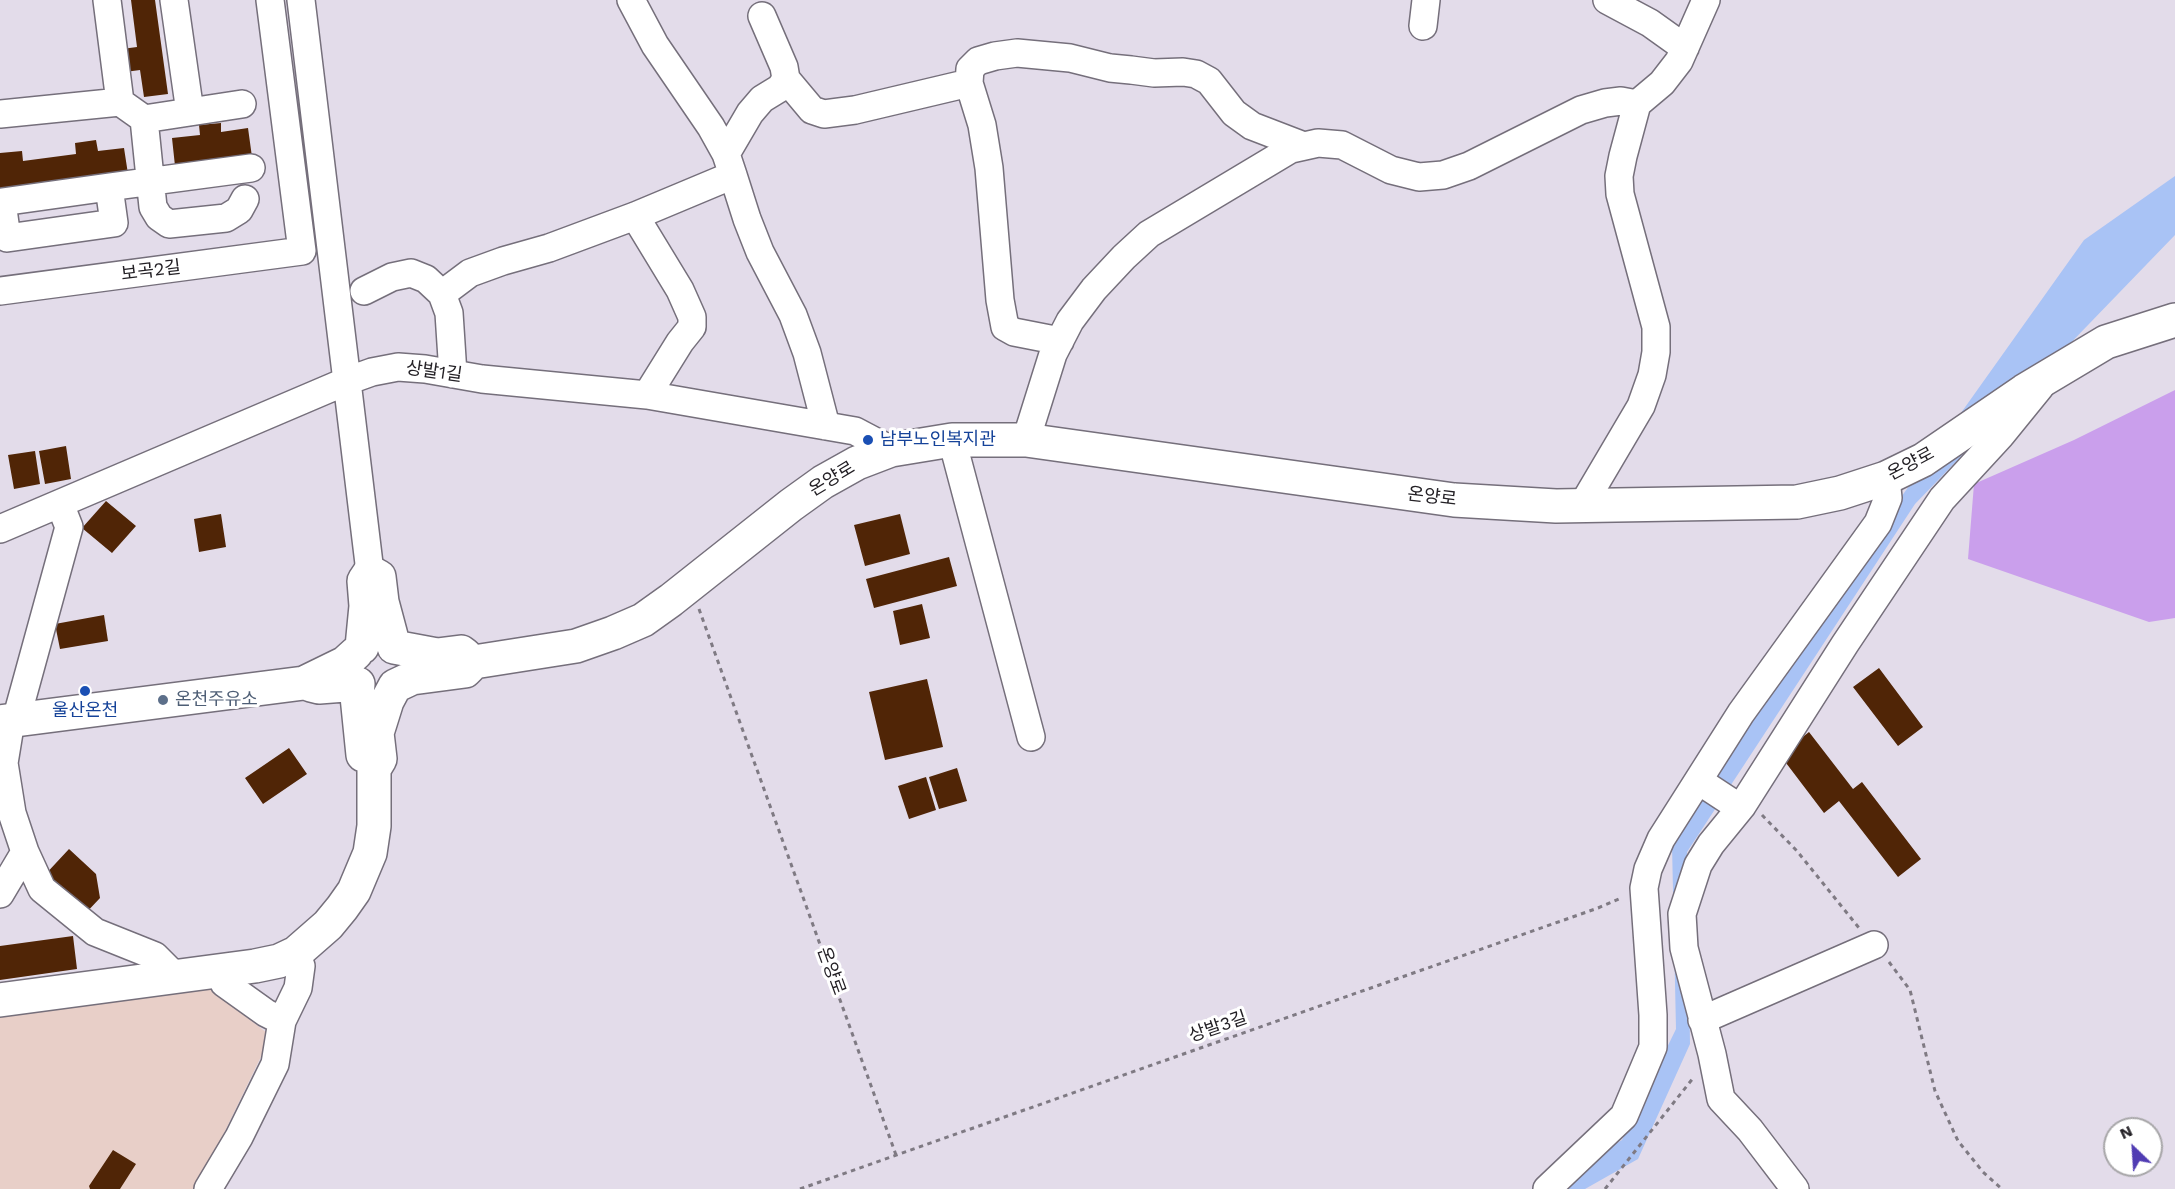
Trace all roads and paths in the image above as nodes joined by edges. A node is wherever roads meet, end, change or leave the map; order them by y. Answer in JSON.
{"nodes":[{"id":1,"x":107,"y":0,"type":"edge"},
{"id":2,"x":174,"y":0,"type":"edge"},
{"id":3,"x":270,"y":0,"type":"edge"},
{"id":4,"x":301,"y":0,"type":"edge"},
{"id":5,"x":631,"y":0,"type":"edge"},
{"id":6,"x":1607,"y":0,"type":"edge"},
{"id":7,"x":1706,"y":0,"type":"edge"},
{"id":8,"x":762,"y":16,"type":"dead end"},
{"id":9,"x":1684,"y":48,"type":"junction"},
{"id":10,"x":786,"y":79,"type":"junction"},
{"id":11,"x":969,"y":83,"type":"junction"},
{"id":12,"x":120,"y":102,"type":"junction"},
{"id":13,"x":242,"y":104,"type":"dead end"},
{"id":14,"x":1637,"y":104,"type":"junction"},
{"id":15,"x":190,"y":112,"type":"junction"},
{"id":16,"x":0,"y":114,"type":"edge"},
{"id":17,"x":144,"y":119,"type":"junction"},
{"id":18,"x":1304,"y":146,"type":"junction"},
{"id":19,"x":730,"y":165,"type":"junction"},
{"id":20,"x":251,"y":168,"type":"dead end"},
{"id":21,"x":151,"y":181,"type":"junction"},
{"id":22,"x":109,"y":186,"type":"dead end"},
{"id":23,"x":245,"y":199,"type":"dead end"},
{"id":24,"x":635,"y":216,"type":"junction"},
{"id":25,"x":0,"y":291,"type":"edge"},
{"id":26,"x":364,"y":291,"type":"dead end"},
{"id":27,"x":442,"y":294,"type":"junction"},
{"id":28,"x":2175,"y":320,"type":"edge"},
{"id":29,"x":1060,"y":341,"type":"junction"},
{"id":30,"x":453,"y":374,"type":"junction"},
{"id":31,"x":2049,"y":376,"type":"junction"},
{"id":32,"x":347,"y":381,"type":"junction"},
{"id":33,"x":647,"y":395,"type":"junction"},
{"id":34,"x":826,"y":426,"type":"junction"},
{"id":35,"x":952,"y":440,"type":"junction"},
{"id":36,"x":1026,"y":440,"type":"junction"},
{"id":37,"x":891,"y":450,"type":"junction"},
{"id":38,"x":1886,"y":478,"type":"junction"},
{"id":39,"x":60,"y":504,"type":"junction"},
{"id":40,"x":1582,"y":506,"type":"junction"},
{"id":41,"x":0,"y":529,"type":"edge"},
{"id":42,"x":370,"y":573,"type":"junction"},
{"id":43,"x":690,"y":584,"type":"junction"},
{"id":44,"x":394,"y":647,"type":"junction"},
{"id":45,"x":359,"y":662,"type":"junction"},
{"id":46,"x":474,"y":662,"type":"junction"},
{"id":47,"x":304,"y":683,"type":"junction"},
{"id":48,"x":395,"y":686,"type":"junction"},
{"id":49,"x":9,"y":720,"type":"edge"},
{"id":50,"x":359,"y":722,"type":"junction"},
{"id":51,"x":1031,"y":737,"type":"dead end"},
{"id":52,"x":374,"y":769,"type":"junction"},
{"id":53,"x":1703,"y":784,"type":"junction"},
{"id":54,"x":1737,"y":804,"type":"junction"},
{"id":55,"x":25,"y":852,"type":"junction"},
{"id":56,"x":1644,"y":888,"type":"junction"},
{"id":57,"x":0,"y":894,"type":"edge"},
{"id":58,"x":1874,"y":945,"type":"junction"},
{"id":59,"x":296,"y":952,"type":"junction"},
{"id":60,"x":221,"y":972,"type":"junction"},
{"id":61,"x":176,"y":977,"type":"junction"},
{"id":62,"x":0,"y":1000,"type":"edge"},
{"id":63,"x":1702,"y":1020,"type":"junction"},
{"id":64,"x":282,"y":1021,"type":"junction"},
{"id":65,"x":1712,"y":1054,"type":"junction"},
{"id":66,"x":896,"y":1155,"type":"junction"},
{"id":67,"x":207,"y":1189,"type":"edge"},
{"id":68,"x":800,"y":1189,"type":"edge"},
{"id":69,"x":1547,"y":1189,"type":"edge"},
{"id":70,"x":1605,"y":1189,"type":"edge"},
{"id":71,"x":1795,"y":1189,"type":"edge"},
{"id":72,"x":2002,"y":1189,"type":"edge"}],
"edges":[{"from":1,"to":12,"type":"street"},
{"from":2,"to":15,"type":"street"},
{"from":3,"to":25,"type":"street","name":"보곡2길"},
{"from":4,"to":32,"type":"street"},
{"from":5,"to":19,"type":"street"},
{"from":6,"to":9,"type":"street"},
{"from":7,"to":9,"type":"street"},
{"from":8,"to":10,"type":"street"},
{"from":9,"to":14,"type":"street"},
{"from":10,"to":11,"type":"street"},
{"from":10,"to":19,"type":"street"},
{"from":11,"to":18,"type":"street"},
{"from":11,"to":29,"type":"street"},
{"from":12,"to":16,"type":"street"},
{"from":12,"to":17,"type":"street"},
{"from":13,"to":15,"type":"street"},
{"from":14,"to":18,"type":"street"},
{"from":14,"to":40,"type":"street"},
{"from":15,"to":17,"type":"street"},
{"from":17,"to":21,"type":"street"},
{"from":18,"to":29,"type":"street"},
{"from":19,"to":24,"type":"street"},
{"from":19,"to":34,"type":"street"},
{"from":20,"to":21,"type":"street"},
{"from":21,"to":22,"type":"street"},
{"from":21,"to":23,"type":"street"},
{"from":24,"to":27,"type":"street"},
{"from":24,"to":33,"type":"street"},
{"from":26,"to":27,"type":"street"},
{"from":27,"to":30,"type":"street"},
{"from":28,"to":31,"type":"main road","name":"온양로"},
{"from":29,"to":36,"type":"street"},
{"from":30,"to":32,"type":"street","name":"상발1길"},
{"from":30,"to":33,"type":"street","name":"상발1길"},
{"from":31,"to":38,"type":"main road","name":"온양로"},
{"from":31,"to":54,"type":"street"},
{"from":32,"to":39,"type":"street","name":"상발1길"},
{"from":32,"to":42,"type":"street"},
{"from":33,"to":34,"type":"street","name":"상발1길"},
{"from":34,"to":37,"type":"street","name":"상발1길"},
{"from":35,"to":36,"type":"main road","name":"온양로"},
{"from":35,"to":37,"type":"main road","name":"온양로"},
{"from":35,"to":51,"type":"street"},
{"from":36,"to":40,"type":"main road","name":"온양로"},
{"from":37,"to":43,"type":"main road","name":"온양로"},
{"from":38,"to":40,"type":"main road","name":"온양로"},
{"from":38,"to":53,"type":"street"},
{"from":39,"to":41,"type":"street","name":"상발1길"},
{"from":39,"to":49,"type":"street"},
{"from":42,"to":44,"type":"main road"},
{"from":42,"to":45,"type":"main road"},
{"from":43,"to":46,"type":"main road","name":"온양로"},
{"from":43,"to":66,"type":"path","name":"온양로"},
{"from":44,"to":45,"type":"main road"},
{"from":44,"to":46,"type":"main road"},
{"from":44,"to":48,"type":"main road"},
{"from":45,"to":47,"type":"main road"},
{"from":45,"to":48,"type":"main road"},
{"from":45,"to":50,"type":"main road"},
{"from":46,"to":48,"type":"main road"},
{"from":47,"to":49,"type":"main road"},
{"from":47,"to":50,"type":"main road"},
{"from":48,"to":52,"type":"main road"},
{"from":49,"to":55,"type":"street"},
{"from":50,"to":52,"type":"main road"},
{"from":52,"to":59,"type":"main road"},
{"from":53,"to":54,"type":"street"},
{"from":53,"to":56,"type":"street"},
{"from":54,"to":58,"type":"path"},
{"from":54,"to":63,"type":"street"},
{"from":55,"to":57,"type":"street"},
{"from":55,"to":61,"type":"street"},
{"from":56,"to":66,"type":"path","name":"상발3길"},
{"from":56,"to":69,"type":"street"},
{"from":58,"to":63,"type":"street"},
{"from":58,"to":72,"type":"path"},
{"from":59,"to":60,"type":"main road"},
{"from":59,"to":64,"type":"street"},
{"from":60,"to":61,"type":"main road"},
{"from":60,"to":64,"type":"street"},
{"from":61,"to":62,"type":"main road"},
{"from":63,"to":65,"type":"street"},
{"from":64,"to":67,"type":"street"},
{"from":65,"to":70,"type":"path"},
{"from":65,"to":71,"type":"street"},
{"from":66,"to":68,"type":"path","name":"상발3길"}]}
